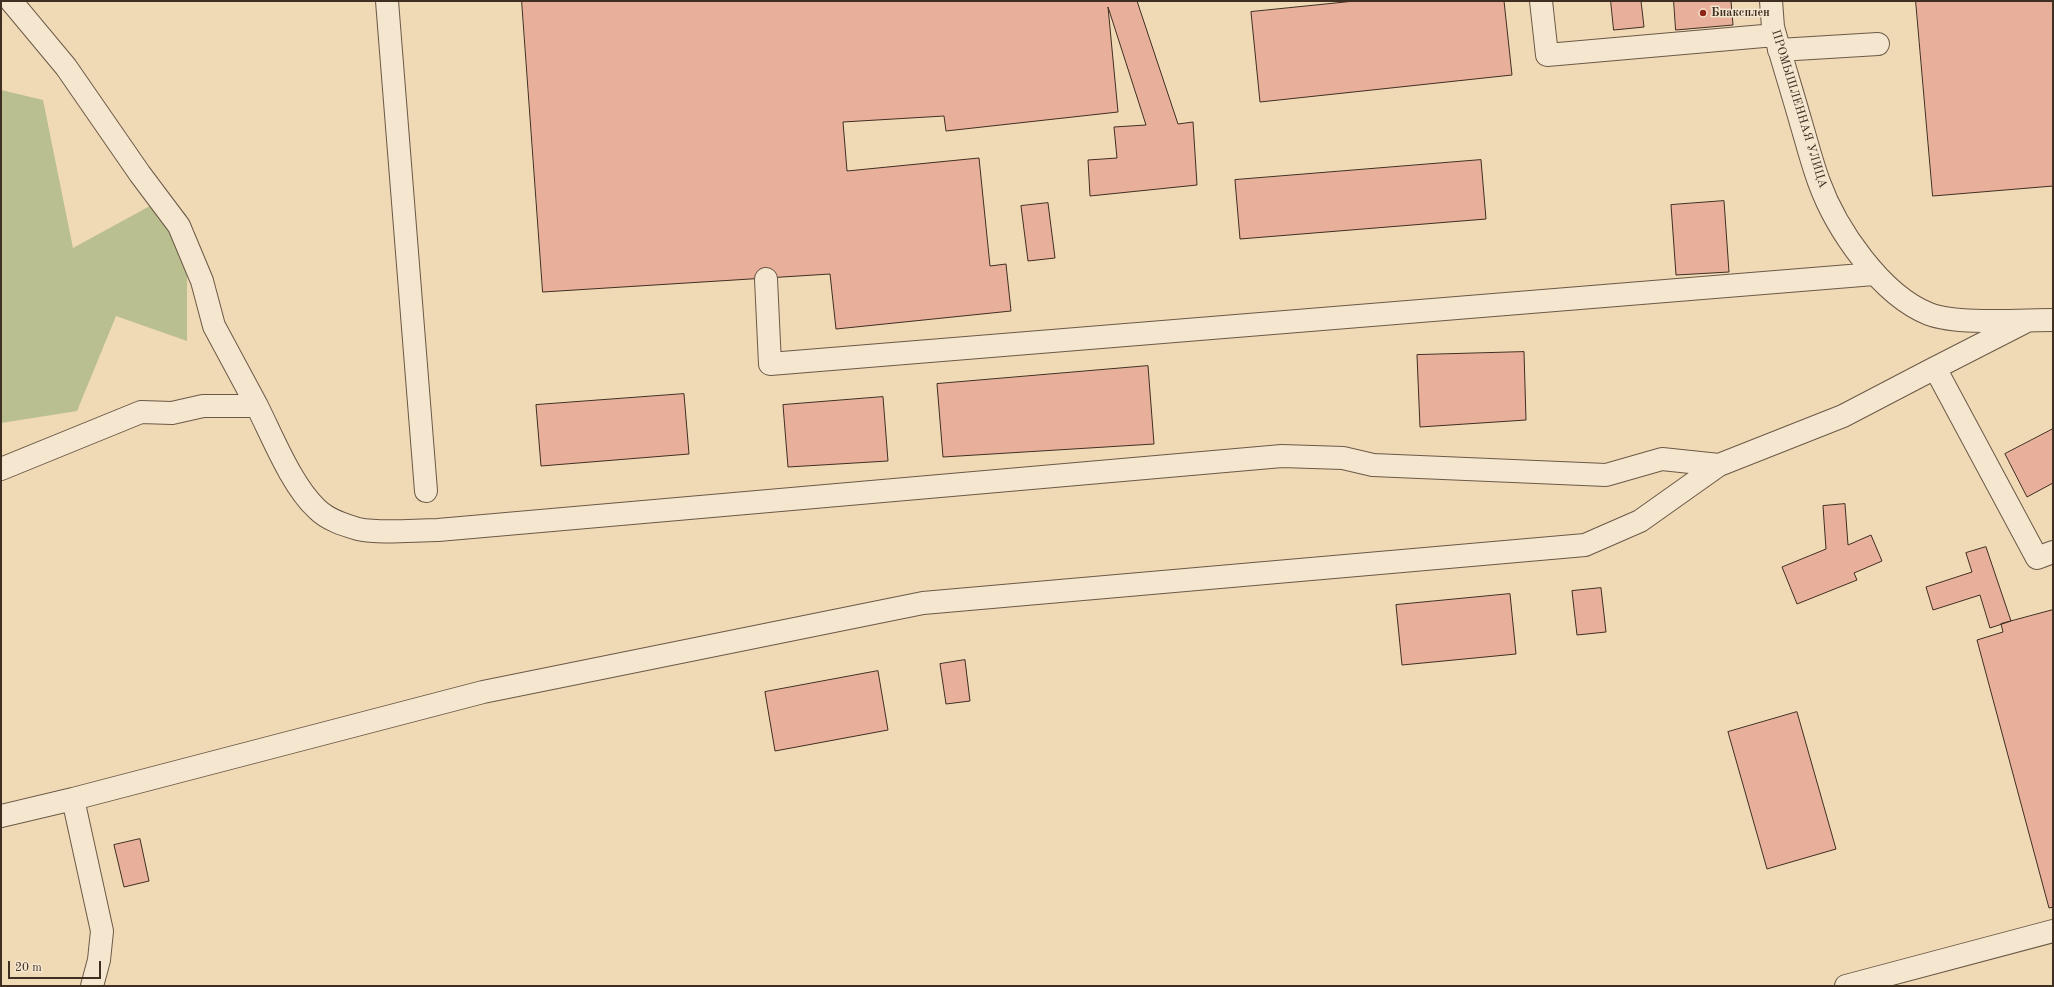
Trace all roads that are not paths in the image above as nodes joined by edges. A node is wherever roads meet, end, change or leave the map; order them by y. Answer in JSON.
{"nodes":[{"id":1,"x":12,"y":1,"type":"edge"},
{"id":2,"x":387,"y":1,"type":"edge"},
{"id":3,"x":1541,"y":1,"type":"edge"},
{"id":4,"x":1771,"y":1,"type":"edge"},
{"id":5,"x":1777,"y":43,"type":"junction"},
{"id":6,"x":1878,"y":44,"type":"dead end"},
{"id":7,"x":1874,"y":274,"type":"junction"},
{"id":8,"x":766,"y":279,"type":"dead end"},
{"id":9,"x":2028,"y":320,"type":"junction"},
{"id":10,"x":2053,"y":320,"type":"edge"},
{"id":11,"x":1935,"y":368,"type":"junction"},
{"id":12,"x":257,"y":406,"type":"junction"},
{"id":13,"x":1719,"y":465,"type":"junction"},
{"id":14,"x":1,"y":469,"type":"edge"},
{"id":15,"x":426,"y":490,"type":"dead end"},
{"id":16,"x":2053,"y":552,"type":"edge"},
{"id":17,"x":73,"y":799,"type":"junction"},
{"id":18,"x":1,"y":816,"type":"edge"},
{"id":19,"x":2053,"y":931,"type":"edge"},
{"id":20,"x":92,"y":986,"type":"edge"},
{"id":21,"x":1846,"y":986,"type":"edge"}],
"edges":[{"from":1,"to":12,"type":"street"},
{"from":2,"to":15,"type":"street"},
{"from":3,"to":5,"type":"street"},
{"from":4,"to":5,"type":"street","name":"ПРОМЫШЛЕННАЯ УЛИЦА"},
{"from":5,"to":6,"type":"street"},
{"from":5,"to":7,"type":"street","name":"ПРОМЫШЛЕННАЯ УЛИЦА"},
{"from":7,"to":8,"type":"street"},
{"from":7,"to":9,"type":"street","name":"ПРОМЫШЛЕННАЯ УЛИЦА"},
{"from":9,"to":10,"type":"street","name":"ПРОМЫШЛЕННАЯ УЛИЦА"},
{"from":9,"to":11,"type":"street"},
{"from":11,"to":13,"type":"street"},
{"from":11,"to":16,"type":"street"},
{"from":12,"to":13,"type":"street"},
{"from":12,"to":14,"type":"street"},
{"from":13,"to":17,"type":"street"},
{"from":17,"to":18,"type":"street"},
{"from":17,"to":20,"type":"street"},
{"from":19,"to":21,"type":"street"}]}
